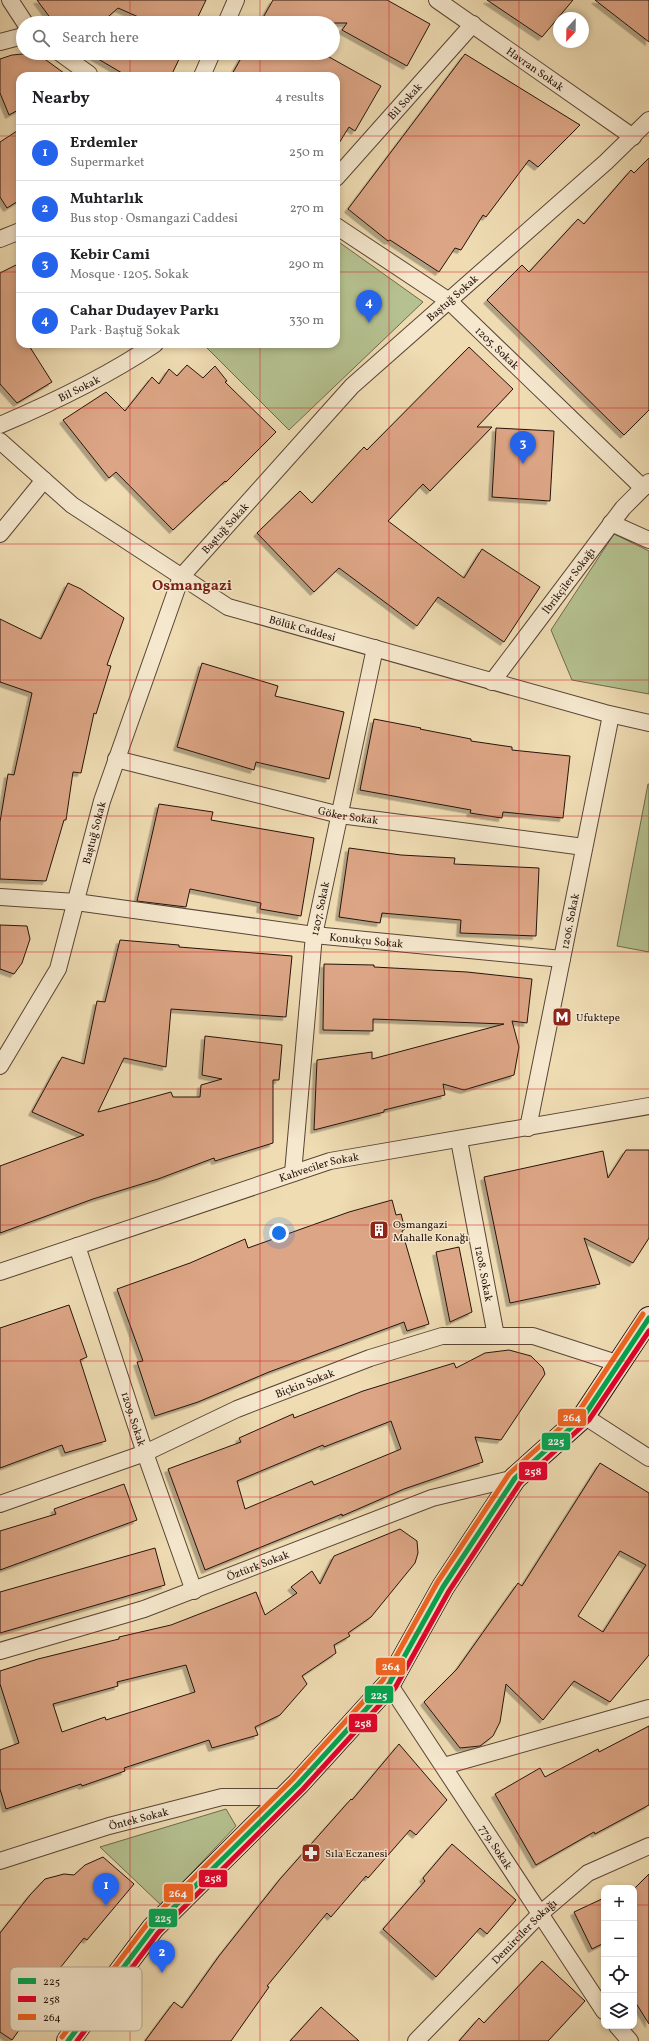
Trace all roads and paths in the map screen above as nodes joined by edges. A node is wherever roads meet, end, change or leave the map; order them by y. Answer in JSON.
{"nodes":[{"id":1,"x":10,"y":0,"type":"edge"},
{"id":2,"x":437,"y":0,"type":"edge"},
{"id":3,"x":233,"y":1,"type":"edge"},
{"id":4,"x":20,"y":16,"type":"edge"},
{"id":5,"x":228,"y":16,"type":"edge"},
{"id":6,"x":473,"y":24,"type":"junction"},
{"id":7,"x":16,"y":38,"type":"edge"},
{"id":8,"x":0,"y":42,"type":"edge"},
{"id":9,"x":70,"y":60,"type":"edge"},
{"id":10,"x":209,"y":60,"type":"edge"},
{"id":11,"x":86,"y":72,"type":"edge"},
{"id":12,"x":204,"y":72,"type":"edge"},
{"id":13,"x":649,"y":120,"type":"edge"},
{"id":14,"x":633,"y":137,"type":"junction"},
{"id":15,"x":340,"y":174,"type":"edge"},
{"id":16,"x":340,"y":229,"type":"edge"},
{"id":17,"x":16,"y":233,"type":"edge"},
{"id":18,"x":0,"y":239,"type":"edge"},
{"id":19,"x":449,"y":301,"type":"junction"},
{"id":20,"x":149,"y":348,"type":"edge"},
{"id":21,"x":0,"y":425,"type":"edge"},
{"id":22,"x":0,"y":441,"type":"edge"},
{"id":23,"x":44,"y":480,"type":"junction"},
{"id":24,"x":646,"y":485,"type":"edge"},
{"id":25,"x":611,"y":524,"type":"junction"},
{"id":26,"x":0,"y":534,"type":"edge"},
{"id":27,"x":649,"y":540,"type":"edge"},
{"id":28,"x":181,"y":577,"type":"junction"},
{"id":29,"x":375,"y":648,"type":"junction"},
{"id":30,"x":492,"y":682,"type":"junction"},
{"id":31,"x":611,"y":715,"type":"junction"},
{"id":32,"x":649,"y":723,"type":"edge"},
{"id":33,"x":116,"y":759,"type":"junction"},
{"id":34,"x":340,"y":815,"type":"junction"},
{"id":35,"x":584,"y":847,"type":"junction"},
{"id":36,"x":0,"y":897,"type":"edge"},
{"id":37,"x":76,"y":902,"type":"junction"},
{"id":38,"x":314,"y":935,"type":"junction"},
{"id":39,"x":562,"y":959,"type":"junction"},
{"id":40,"x":0,"y":1066,"type":"edge"},
{"id":41,"x":649,"y":1106,"type":"edge"},
{"id":42,"x":528,"y":1128,"type":"junction"},
{"id":43,"x":459,"y":1140,"type":"junction"},
{"id":44,"x":293,"y":1173,"type":"junction"},
{"id":45,"x":77,"y":1246,"type":"junction"},
{"id":46,"x":0,"y":1272,"type":"edge"},
{"id":47,"x":649,"y":1318,"type":"edge"},
{"id":48,"x":496,"y":1336,"type":"junction"},
{"id":49,"x":620,"y":1364,"type":"junction"},
{"id":50,"x":584,"y":1416,"type":"junction"},
{"id":51,"x":145,"y":1453,"type":"junction"},
{"id":52,"x":649,"y":1458,"type":"edge"},
{"id":53,"x":515,"y":1478,"type":"junction"},
{"id":54,"x":0,"y":1504,"type":"edge"},
{"id":55,"x":194,"y":1591,"type":"junction"},
{"id":56,"x":0,"y":1651,"type":"edge"},
{"id":57,"x":389,"y":1684,"type":"junction"},
{"id":58,"x":649,"y":1708,"type":"edge"},
{"id":59,"x":444,"y":1766,"type":"junction"},
{"id":60,"x":282,"y":1797,"type":"junction"},
{"id":61,"x":649,"y":1846,"type":"edge"},
{"id":62,"x":0,"y":1861,"type":"edge"},
{"id":63,"x":541,"y":1913,"type":"junction"},
{"id":64,"x":124,"y":1967,"type":"edge"},
{"id":65,"x":601,"y":2005,"type":"edge"},
{"id":66,"x":620,"y":2029,"type":"edge"},
{"id":67,"x":76,"y":2031,"type":"edge"},
{"id":68,"x":68,"y":2041,"type":"edge"},
{"id":69,"x":416,"y":2041,"type":"edge"},
{"id":70,"x":630,"y":2041,"type":"edge"}],
"edges":[{"from":1,"to":4,"type":"street"},
{"from":2,"to":6,"type":"street","name":"Havran Sokak"},
{"from":3,"to":5,"type":"street"},
{"from":6,"to":14,"type":"street","name":"Havran Sokak"},
{"from":6,"to":15,"type":"street","name":"Bil Sokak"},
{"from":7,"to":8,"type":"street"},
{"from":9,"to":11,"type":"street"},
{"from":10,"to":12,"type":"street"},
{"from":13,"to":14,"type":"street","name":"Baştuğ Sokak"},
{"from":14,"to":19,"type":"street","name":"Baştuğ Sokak"},
{"from":16,"to":19,"type":"street","name":"1205. Sokak"},
{"from":17,"to":18,"type":"street"},
{"from":19,"to":24,"type":"street","name":"1205. Sokak"},
{"from":19,"to":28,"type":"street","name":"Baştuğ Sokak"},
{"from":20,"to":21,"type":"street","name":"Bil Sokak"},
{"from":22,"to":23,"type":"street","name":"Bölük Caddesi"},
{"from":23,"to":26,"type":"street"},
{"from":23,"to":28,"type":"street","name":"Bölük Caddesi"},
{"from":24,"to":25,"type":"street","name":"İbrikçiler Sokağı"},
{"from":25,"to":27,"type":"street"},
{"from":25,"to":30,"type":"street","name":"İbrikçiler Sokağı"},
{"from":28,"to":29,"type":"street","name":"Bölük Caddesi"},
{"from":28,"to":33,"type":"street","name":"Baştuğ Sokak"},
{"from":29,"to":30,"type":"street","name":"Bölük Caddesi"},
{"from":29,"to":34,"type":"street","name":"1207. Sokak"},
{"from":30,"to":31,"type":"street","name":"Bölük Caddesi"},
{"from":31,"to":32,"type":"street","name":"Bölük Caddesi"},
{"from":31,"to":35,"type":"street","name":"1206. Sokak"},
{"from":33,"to":34,"type":"street","name":"Göker Sokak"},
{"from":33,"to":37,"type":"street","name":"Baştuğ Sokak"},
{"from":34,"to":35,"type":"street","name":"Göker Sokak"},
{"from":34,"to":38,"type":"street","name":"1207. Sokak"},
{"from":35,"to":39,"type":"street","name":"1206. Sokak"},
{"from":36,"to":37,"type":"street","name":"Konukçu Sokak"},
{"from":37,"to":38,"type":"street","name":"Konukçu Sokak"},
{"from":37,"to":40,"type":"street","name":"Baştuğ Sokak"},
{"from":38,"to":39,"type":"street","name":"Konukçu Sokak"},
{"from":38,"to":44,"type":"street","name":"1207. Sokak"},
{"from":39,"to":42,"type":"street","name":"1206. Sokak"},
{"from":41,"to":42,"type":"street","name":"Kahveciler Sokak"},
{"from":42,"to":43,"type":"street","name":"Kahveciler Sokak"},
{"from":43,"to":44,"type":"street","name":"Kahveciler Sokak"},
{"from":43,"to":48,"type":"street","name":"1208. Sokak"},
{"from":44,"to":45,"type":"street","name":"Kahveciler Sokak"},
{"from":45,"to":46,"type":"street","name":"Kahveciler Sokak"},
{"from":45,"to":51,"type":"street","name":"1209. Sokak"},
{"from":47,"to":49,"type":"main road"},
{"from":48,"to":49,"type":"street","name":"Biçkin Sokak"},
{"from":48,"to":51,"type":"street","name":"Biçkin Sokak"},
{"from":49,"to":50,"type":"main road"},
{"from":50,"to":52,"type":"street"},
{"from":50,"to":53,"type":"main road"},
{"from":51,"to":54,"type":"street","name":"Biçkin Sokak"},
{"from":51,"to":55,"type":"street","name":"1209. Sokak"},
{"from":53,"to":55,"type":"street","name":"Öztürk Sokak"},
{"from":53,"to":57,"type":"main road"},
{"from":55,"to":56,"type":"street","name":"Öztürk Sokak"},
{"from":57,"to":59,"type":"street","name":"779. Sokak"},
{"from":57,"to":60,"type":"main road"},
{"from":58,"to":59,"type":"street"},
{"from":59,"to":63,"type":"street","name":"779. Sokak"},
{"from":60,"to":62,"type":"street","name":"Öntek Sokak"},
{"from":60,"to":64,"type":"main road"},
{"from":61,"to":63,"type":"street","name":"Demirciler Sokağı"},
{"from":63,"to":65,"type":"street","name":"779. Sokak"},
{"from":63,"to":69,"type":"street","name":"Demirciler Sokağı"},
{"from":66,"to":70,"type":"street"},
{"from":67,"to":68,"type":"main road"}]}
